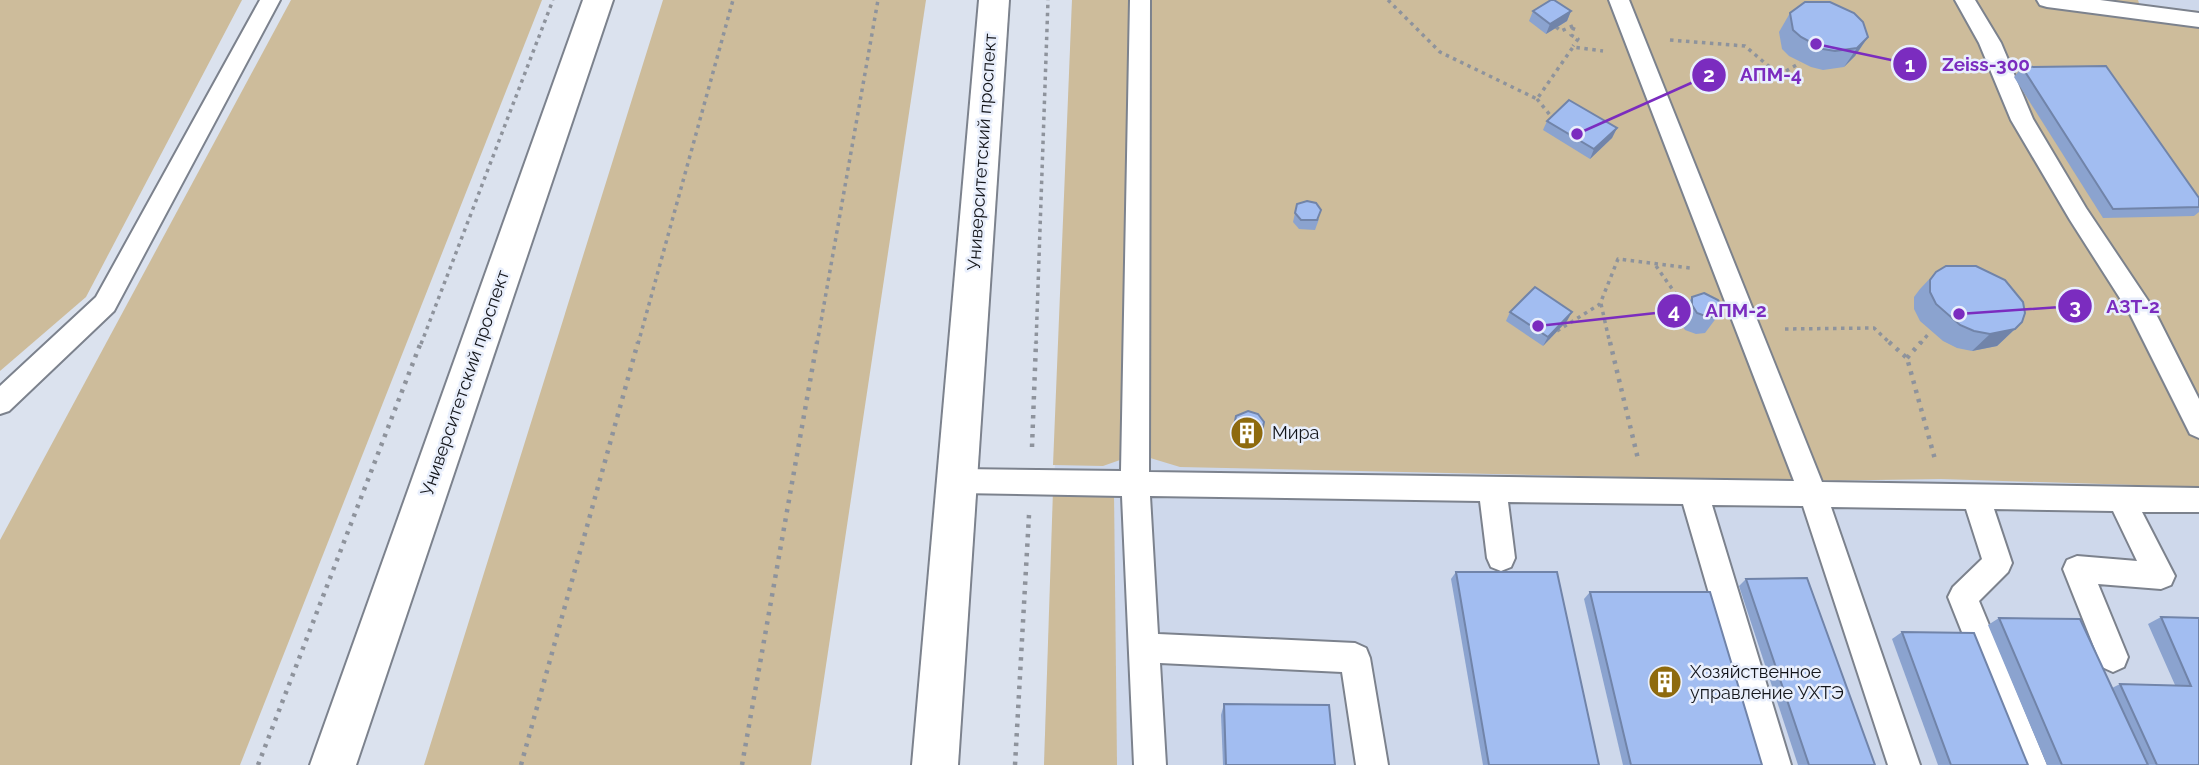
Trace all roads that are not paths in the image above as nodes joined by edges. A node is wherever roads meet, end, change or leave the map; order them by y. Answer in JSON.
{"nodes":[{"id":1,"x":270,"y":0,"type":"edge"},
{"id":2,"x":598,"y":0,"type":"edge"},
{"id":3,"x":993,"y":0,"type":"edge"},
{"id":4,"x":1140,"y":0,"type":"edge"},
{"id":5,"x":1619,"y":0,"type":"edge"},
{"id":6,"x":1965,"y":0,"type":"edge"},
{"id":7,"x":2048,"y":0,"type":"edge"},
{"id":8,"x":2199,"y":20,"type":"edge"},
{"id":9,"x":0,"y":402,"type":"edge"},
{"id":10,"x":2199,"y":426,"type":"edge"},
{"id":11,"x":959,"y":481,"type":"junction"},
{"id":12,"x":1135,"y":484,"type":"junction"},
{"id":13,"x":1493,"y":489,"type":"junction"},
{"id":14,"x":1694,"y":494,"type":"junction"},
{"id":15,"x":1813,"y":494,"type":"junction"},
{"id":16,"x":1961,"y":495,"type":"junction"},
{"id":17,"x":2123,"y":500,"type":"junction"},
{"id":18,"x":2199,"y":500,"type":"edge"},
{"id":19,"x":1502,"y":558,"type":"dead end"},
{"id":20,"x":1143,"y":649,"type":"junction"},
{"id":21,"x":2113,"y":657,"type":"dead end"},
{"id":22,"x":333,"y":765,"type":"edge"},
{"id":23,"x":935,"y":765,"type":"edge"},
{"id":24,"x":1150,"y":765,"type":"edge"},
{"id":25,"x":1372,"y":765,"type":"edge"},
{"id":26,"x":1775,"y":765,"type":"edge"},
{"id":27,"x":1904,"y":765,"type":"edge"},
{"id":28,"x":2031,"y":765,"type":"edge"}],
"edges":[{"from":1,"to":9,"type":"lane"},
{"from":2,"to":22,"type":"main road","name":"Университетский проспект"},
{"from":3,"to":11,"type":"main road","name":"Университетский проспект"},
{"from":4,"to":12,"type":"lane"},
{"from":5,"to":15,"type":"lane"},
{"from":6,"to":10,"type":"lane"},
{"from":7,"to":8,"type":"lane"},
{"from":11,"to":12,"type":"lane"},
{"from":11,"to":23,"type":"main road","name":"Университетский проспект"},
{"from":12,"to":13,"type":"lane"},
{"from":12,"to":20,"type":"lane"},
{"from":13,"to":14,"type":"lane"},
{"from":13,"to":19,"type":"lane"},
{"from":14,"to":15,"type":"lane"},
{"from":14,"to":26,"type":"lane"},
{"from":15,"to":16,"type":"lane"},
{"from":15,"to":27,"type":"lane"},
{"from":16,"to":17,"type":"lane"},
{"from":16,"to":28,"type":"lane"},
{"from":17,"to":18,"type":"lane"},
{"from":17,"to":21,"type":"lane"},
{"from":20,"to":24,"type":"lane"},
{"from":20,"to":25,"type":"lane"}]}
